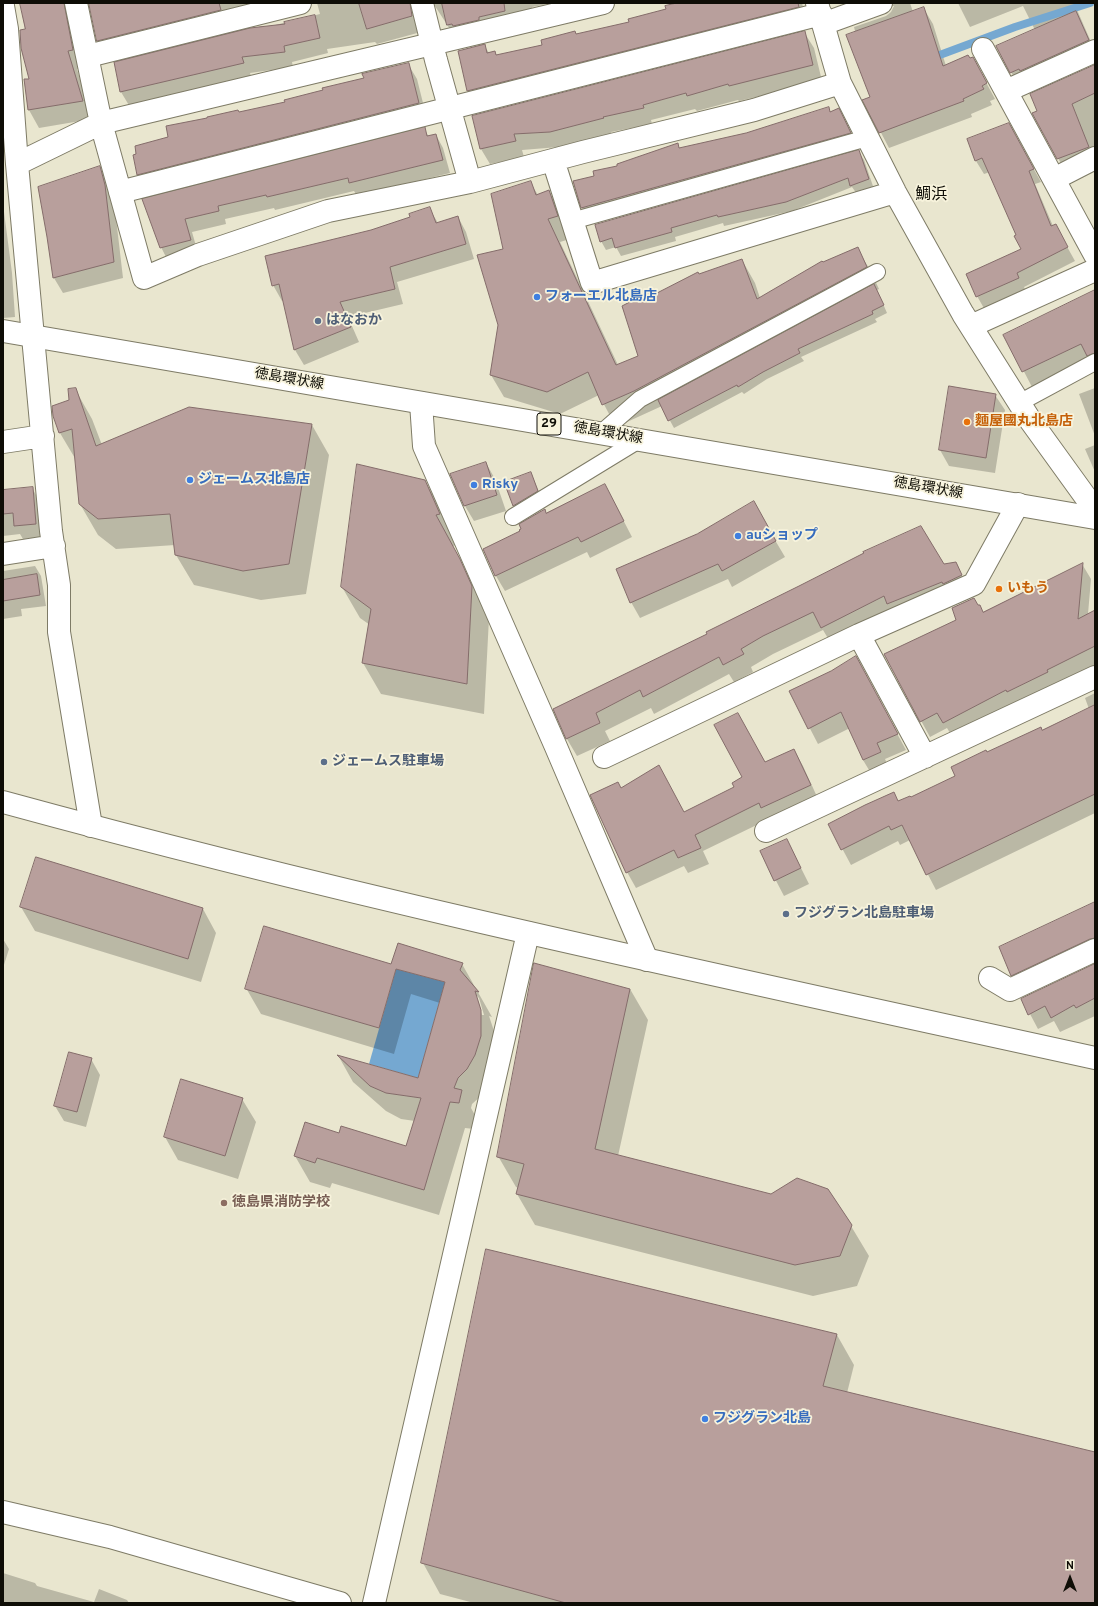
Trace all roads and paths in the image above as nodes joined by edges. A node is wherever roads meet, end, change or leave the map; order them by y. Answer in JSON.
{"nodes":[{"id":1,"x":76,"y":3,"type":"edge"},
{"id":2,"x":300,"y":3,"type":"edge"},
{"id":3,"x":422,"y":3,"type":"edge"},
{"id":4,"x":603,"y":3,"type":"edge"},
{"id":5,"x":881,"y":3,"type":"edge"},
{"id":6,"x":3,"y":6,"type":"edge"},
{"id":7,"x":820,"y":14,"type":"edge"},
{"id":8,"x":432,"y":45,"type":"junction"},
{"id":9,"x":983,"y":49,"type":"dead end"},
{"id":10,"x":1095,"y":51,"type":"edge"},
{"id":11,"x":88,"y":56,"type":"junction"},
{"id":12,"x":6,"y":76,"type":"edge"},
{"id":13,"x":840,"y":83,"type":"junction"},
{"id":14,"x":1006,"y":91,"type":"junction"},
{"id":15,"x":449,"y":108,"type":"junction"},
{"id":16,"x":101,"y":123,"type":"junction"},
{"id":17,"x":867,"y":138,"type":"junction"},
{"id":18,"x":1095,"y":158,"type":"edge"},
{"id":19,"x":553,"y":160,"type":"junction"},
{"id":20,"x":17,"y":164,"type":"junction"},
{"id":21,"x":1054,"y":179,"type":"junction"},
{"id":22,"x":470,"y":182,"type":"junction"},
{"id":23,"x":120,"y":192,"type":"junction"},
{"id":24,"x":895,"y":192,"type":"junction"},
{"id":25,"x":572,"y":220,"type":"junction"},
{"id":26,"x":1095,"y":255,"type":"edge"},
{"id":27,"x":1095,"y":270,"type":"edge"},
{"id":28,"x":877,"y":272,"type":"dead end"},
{"id":29,"x":971,"y":326,"type":"junction"},
{"id":30,"x":3,"y":331,"type":"edge"},
{"id":31,"x":33,"y":336,"type":"junction"},
{"id":32,"x":1095,"y":362,"type":"edge"},
{"id":33,"x":421,"y":402,"type":"junction"},
{"id":34,"x":1019,"y":402,"type":"junction"},
{"id":35,"x":601,"y":433,"type":"junction"},
{"id":36,"x":44,"y":436,"type":"junction"},
{"id":37,"x":639,"y":440,"type":"junction"},
{"id":38,"x":3,"y":442,"type":"edge"},
{"id":39,"x":1018,"y":504,"type":"junction"},
{"id":40,"x":1095,"y":510,"type":"edge"},
{"id":41,"x":513,"y":518,"type":"dead end"},
{"id":42,"x":1095,"y":518,"type":"edge"},
{"id":43,"x":54,"y":546,"type":"junction"},
{"id":44,"x":3,"y":554,"type":"edge"},
{"id":45,"x":859,"y":635,"type":"junction"},
{"id":46,"x":1095,"y":677,"type":"edge"},
{"id":47,"x":604,"y":757,"type":"dead end"},
{"id":48,"x":925,"y":757,"type":"junction"},
{"id":49,"x":3,"y":802,"type":"edge"},
{"id":50,"x":90,"y":826,"type":"junction"},
{"id":51,"x":766,"y":831,"type":"dead end"},
{"id":52,"x":528,"y":933,"type":"junction"},
{"id":53,"x":1095,"y":950,"type":"edge"},
{"id":54,"x":647,"y":960,"type":"junction"},
{"id":55,"x":990,"y":978,"type":"dead end"},
{"id":56,"x":1095,"y":1058,"type":"edge"},
{"id":57,"x":3,"y":1512,"type":"edge"},
{"id":58,"x":340,"y":1603,"type":"edge"},
{"id":59,"x":374,"y":1603,"type":"edge"}],
"edges":[{"from":1,"to":11,"type":"street"},
{"from":2,"to":11,"type":"street"},
{"from":3,"to":8,"type":"street"},
{"from":4,"to":8,"type":"street"},
{"from":5,"to":7,"type":"street"},
{"from":6,"to":12,"type":"street"},
{"from":7,"to":13,"type":"street"},
{"from":7,"to":15,"type":"street"},
{"from":8,"to":15,"type":"street"},
{"from":8,"to":16,"type":"street"},
{"from":9,"to":14,"type":"street"},
{"from":10,"to":14,"type":"street"},
{"from":11,"to":16,"type":"street"},
{"from":12,"to":20,"type":"street"},
{"from":13,"to":17,"type":"street"},
{"from":13,"to":19,"type":"street"},
{"from":14,"to":21,"type":"street"},
{"from":15,"to":22,"type":"street"},
{"from":15,"to":23,"type":"street"},
{"from":16,"to":20,"type":"street"},
{"from":16,"to":23,"type":"street"},
{"from":17,"to":24,"type":"street"},
{"from":17,"to":25,"type":"lane"},
{"from":18,"to":21,"type":"street"},
{"from":19,"to":22,"type":"street"},
{"from":19,"to":25,"type":"street"},
{"from":20,"to":31,"type":"street"},
{"from":21,"to":26,"type":"street"},
{"from":22,"to":23,"type":"street"},
{"from":24,"to":25,"type":"street"},
{"from":24,"to":29,"type":"street"},
{"from":27,"to":29,"type":"street"},
{"from":28,"to":35,"type":"lane"},
{"from":29,"to":34,"type":"street"},
{"from":30,"to":31,"type":"street","name":"徳島環状線","number":"29"},
{"from":31,"to":33,"type":"street","name":"徳島環状線","number":"29"},
{"from":31,"to":36,"type":"street"},
{"from":32,"to":34,"type":"lane"},
{"from":33,"to":35,"type":"street","name":"徳島環状線","number":"29"},
{"from":33,"to":54,"type":"street"},
{"from":34,"to":40,"type":"street"},
{"from":35,"to":37,"type":"street","name":"徳島環状線","number":"29"},
{"from":36,"to":38,"type":"street"},
{"from":36,"to":43,"type":"street"},
{"from":37,"to":39,"type":"street","name":"徳島環状線","number":"29"},
{"from":37,"to":41,"type":"lane"},
{"from":39,"to":42,"type":"street","name":"徳島環状線","number":"29"},
{"from":39,"to":45,"type":"street"},
{"from":43,"to":44,"type":"street"},
{"from":43,"to":50,"type":"street"},
{"from":45,"to":47,"type":"street"},
{"from":45,"to":48,"type":"street"},
{"from":46,"to":48,"type":"street"},
{"from":48,"to":51,"type":"street"},
{"from":49,"to":50,"type":"street"},
{"from":50,"to":52,"type":"street"},
{"from":52,"to":54,"type":"street"},
{"from":52,"to":59,"type":"street"},
{"from":53,"to":55,"type":"street"},
{"from":54,"to":56,"type":"street"},
{"from":57,"to":58,"type":"street"}]}
